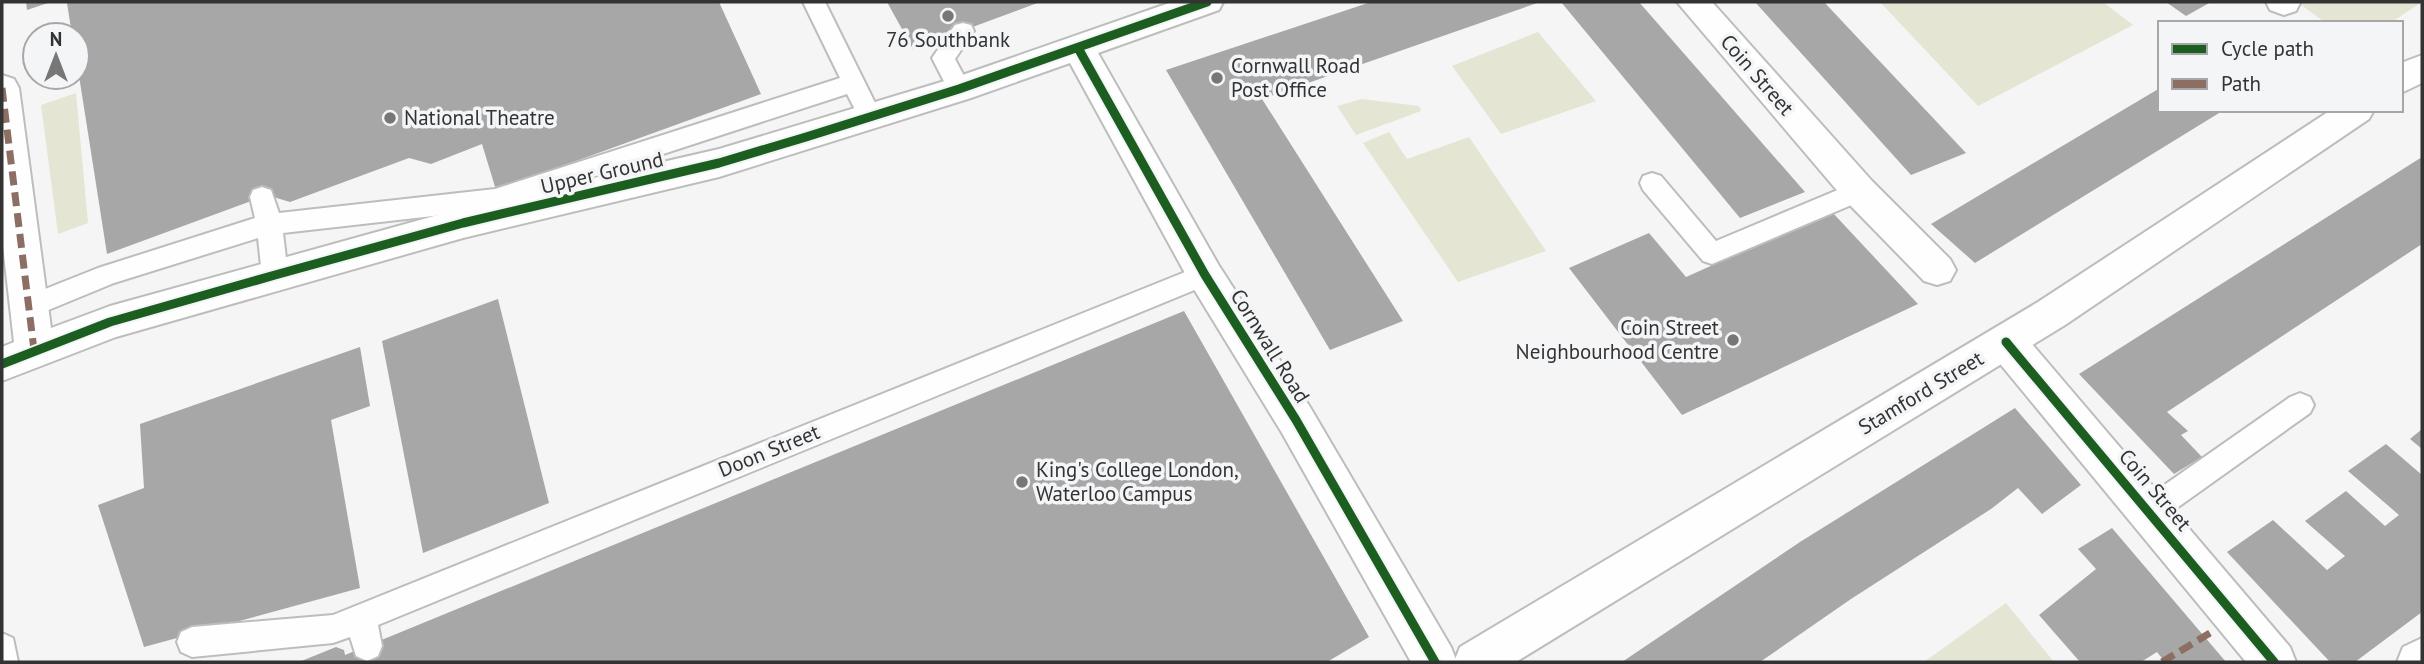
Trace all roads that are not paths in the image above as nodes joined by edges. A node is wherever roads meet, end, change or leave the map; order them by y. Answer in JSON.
{"nodes":[{"id":1,"x":814,"y":2,"type":"edge"},
{"id":2,"x":1207,"y":2,"type":"edge"},
{"id":3,"x":1693,"y":2,"type":"edge"},
{"id":4,"x":963,"y":30,"type":"dead end"},
{"id":5,"x":1078,"y":48,"type":"junction"},
{"id":6,"x":852,"y":83,"type":"junction"},
{"id":7,"x":2,"y":88,"type":"edge"},
{"id":8,"x":959,"y":89,"type":"junction"},
{"id":9,"x":2354,"y":112,"type":"edge"},
{"id":10,"x":870,"y":117,"type":"junction"},
{"id":11,"x":1652,"y":183,"type":"dead end"},
{"id":12,"x":1859,"y":191,"type":"junction"},
{"id":13,"x":262,"y":197,"type":"dead end"},
{"id":14,"x":269,"y":225,"type":"junction"},
{"id":15,"x":1937,"y":270,"type":"dead end"},
{"id":16,"x":275,"y":275,"type":"junction"},
{"id":17,"x":1205,"y":275,"type":"junction"},
{"id":18,"x":29,"y":307,"type":"junction"},
{"id":19,"x":2006,"y":342,"type":"junction"},
{"id":20,"x":18,"y":357,"type":"edge"},
{"id":21,"x":2300,"y":405,"type":"dead end"},
{"id":22,"x":2150,"y":511,"type":"junction"},
{"id":23,"x":192,"y":642,"type":"dead end"},
{"id":24,"x":2,"y":648,"type":"edge"},
{"id":25,"x":3,"y":662,"type":"edge"},
{"id":26,"x":1435,"y":662,"type":"edge"},
{"id":27,"x":1476,"y":662,"type":"edge"},
{"id":28,"x":2274,"y":662,"type":"edge"}],
"edges":[{"from":1,"to":6,"type":"lane"},
{"from":2,"to":5,"type":"street","name":"Upper Ground"},
{"from":3,"to":12,"type":"street","name":"Coin Street"},
{"from":4,"to":8,"type":"lane"},
{"from":5,"to":8,"type":"street","name":"Upper Ground"},
{"from":5,"to":17,"type":"street","name":"Cornwall Road"},
{"from":6,"to":10,"type":"lane"},
{"from":6,"to":14,"type":"lane"},
{"from":7,"to":18,"type":"street"},
{"from":8,"to":10,"type":"street","name":"Upper Ground"},
{"from":9,"to":19,"type":"street","name":"Stamford Street"},
{"from":10,"to":16,"type":"street","name":"Upper Ground"},
{"from":11,"to":12,"type":"lane"},
{"from":12,"to":15,"type":"street","name":"Coin Street"},
{"from":13,"to":14,"type":"lane"},
{"from":14,"to":16,"type":"lane"},
{"from":14,"to":18,"type":"lane"},
{"from":16,"to":20,"type":"street","name":"Upper Ground"},
{"from":17,"to":23,"type":"lane","name":"Doon Street"},
{"from":17,"to":26,"type":"street","name":"Cornwall Road"},
{"from":18,"to":20,"type":"street"},
{"from":19,"to":22,"type":"street","name":"Coin Street"},
{"from":19,"to":27,"type":"street","name":"Stamford Street"},
{"from":21,"to":22,"type":"lane"},
{"from":22,"to":28,"type":"street","name":"Coin Street"},
{"from":24,"to":25,"type":"lane"}]}
